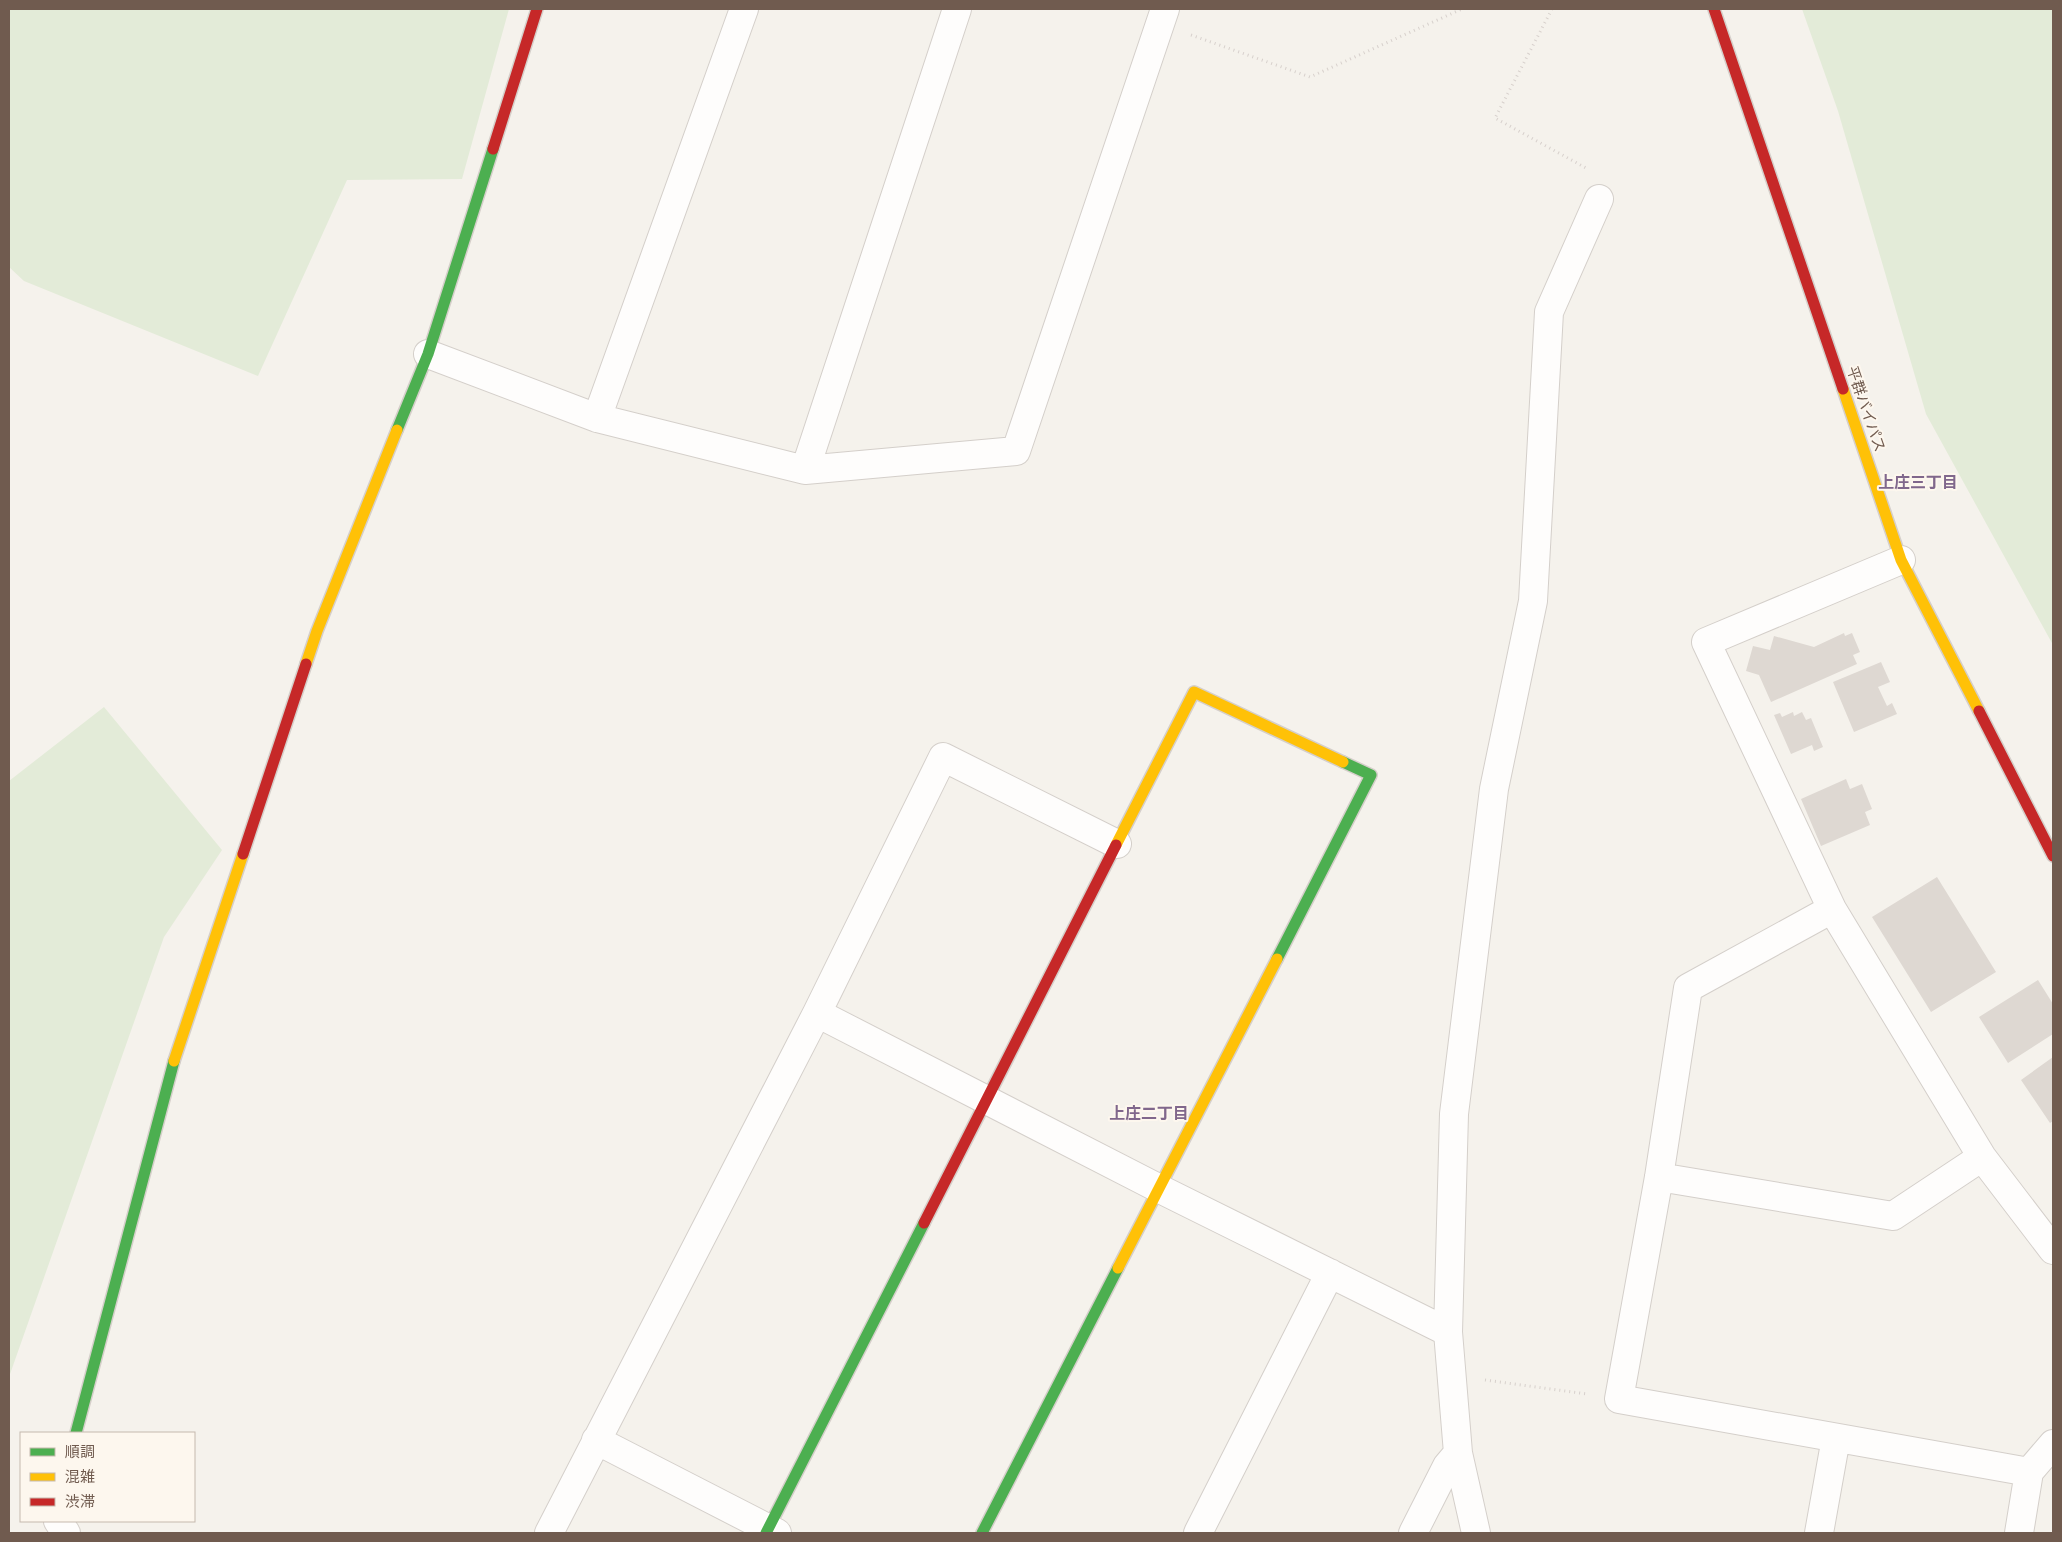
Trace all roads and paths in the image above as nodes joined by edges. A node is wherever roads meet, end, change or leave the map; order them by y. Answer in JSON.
{"nodes":[{"id":1,"x":537,"y":9,"type":"edge"},
{"id":2,"x":744,"y":9,"type":"edge"},
{"id":3,"x":957,"y":9,"type":"edge"},
{"id":4,"x":1462,"y":9,"type":"edge"},
{"id":5,"x":1552,"y":9,"type":"edge"},
{"id":6,"x":1714,"y":9,"type":"edge"},
{"id":7,"x":1162,"y":16,"type":"edge"},
{"id":8,"x":1599,"y":199,"type":"joint"},
{"id":9,"x":428,"y":354,"type":"junction"},
{"id":10,"x":597,"y":418,"type":"junction"},
{"id":11,"x":805,"y":470,"type":"junction"},
{"id":12,"x":1901,"y":560,"type":"junction"},
{"id":13,"x":1117,"y":844,"type":"junction"},
{"id":14,"x":2053,"y":856,"type":"edge"},
{"id":15,"x":1832,"y":909,"type":"junction"},
{"id":16,"x":817,"y":1013,"type":"junction"},
{"id":17,"x":986,"y":1100,"type":"junction"},
{"id":18,"x":1982,"y":1157,"type":"junction"},
{"id":19,"x":1658,"y":1177,"type":"junction"},
{"id":20,"x":1160,"y":1189,"type":"junction"},
{"id":21,"x":2053,"y":1250,"type":"edge"},
{"id":22,"x":1330,"y":1273,"type":"junction"},
{"id":23,"x":1448,"y":1332,"type":"junction"},
{"id":24,"x":1452,"y":1376,"type":"junction"},
{"id":25,"x":1619,"y":1399,"type":"junction"},
{"id":26,"x":76,"y":1432,"type":"edge"},
{"id":27,"x":1836,"y":1438,"type":"junction"},
{"id":28,"x":596,"y":1440,"type":"junction"},
{"id":29,"x":2053,"y":1444,"type":"edge"},
{"id":30,"x":1458,"y":1452,"type":"junction"},
{"id":31,"x":2029,"y":1472,"type":"junction"},
{"id":32,"x":59,"y":1522,"type":"edge"},
{"id":33,"x":771,"y":1532,"type":"edge"},
{"id":34,"x":66,"y":1533,"type":"edge"},
{"id":35,"x":548,"y":1533,"type":"edge"},
{"id":36,"x":982,"y":1533,"type":"edge"},
{"id":37,"x":1198,"y":1533,"type":"edge"},
{"id":38,"x":1413,"y":1533,"type":"edge"},
{"id":39,"x":1476,"y":1533,"type":"edge"},
{"id":40,"x":1819,"y":1533,"type":"edge"},
{"id":41,"x":2019,"y":1533,"type":"edge"}],
"edges":[{"from":1,"to":9,"type":"main road"},
{"from":2,"to":10,"type":"street"},
{"from":3,"to":11,"type":"street"},
{"from":4,"to":7,"type":"path"},
{"from":5,"to":8,"type":"path"},
{"from":6,"to":12,"type":"main road","name":"平群バイパス"},
{"from":7,"to":11,"type":"street"},
{"from":8,"to":23,"type":"street"},
{"from":9,"to":10,"type":"street"},
{"from":9,"to":26,"type":"main road"},
{"from":10,"to":11,"type":"street"},
{"from":12,"to":14,"type":"main road","name":"平群バイパス"},
{"from":12,"to":15,"type":"street"},
{"from":13,"to":16,"type":"street"},
{"from":13,"to":17,"type":"main road"},
{"from":13,"to":20,"type":"main road"},
{"from":15,"to":18,"type":"street"},
{"from":15,"to":19,"type":"street"},
{"from":16,"to":17,"type":"street"},
{"from":16,"to":28,"type":"street"},
{"from":17,"to":20,"type":"street"},
{"from":17,"to":33,"type":"main road"},
{"from":18,"to":19,"type":"street"},
{"from":18,"to":21,"type":"street"},
{"from":19,"to":25,"type":"street"},
{"from":20,"to":22,"type":"street"},
{"from":20,"to":36,"type":"main road"},
{"from":22,"to":23,"type":"street"},
{"from":22,"to":37,"type":"street"},
{"from":23,"to":24,"type":"street"},
{"from":24,"to":25,"type":"path"},
{"from":24,"to":30,"type":"street"},
{"from":25,"to":27,"type":"street"},
{"from":27,"to":31,"type":"street"},
{"from":27,"to":40,"type":"street"},
{"from":28,"to":33,"type":"street"},
{"from":28,"to":35,"type":"street"},
{"from":29,"to":31,"type":"street"},
{"from":30,"to":38,"type":"street"},
{"from":30,"to":39,"type":"street"},
{"from":31,"to":41,"type":"street"},
{"from":32,"to":34,"type":"street"}]}
